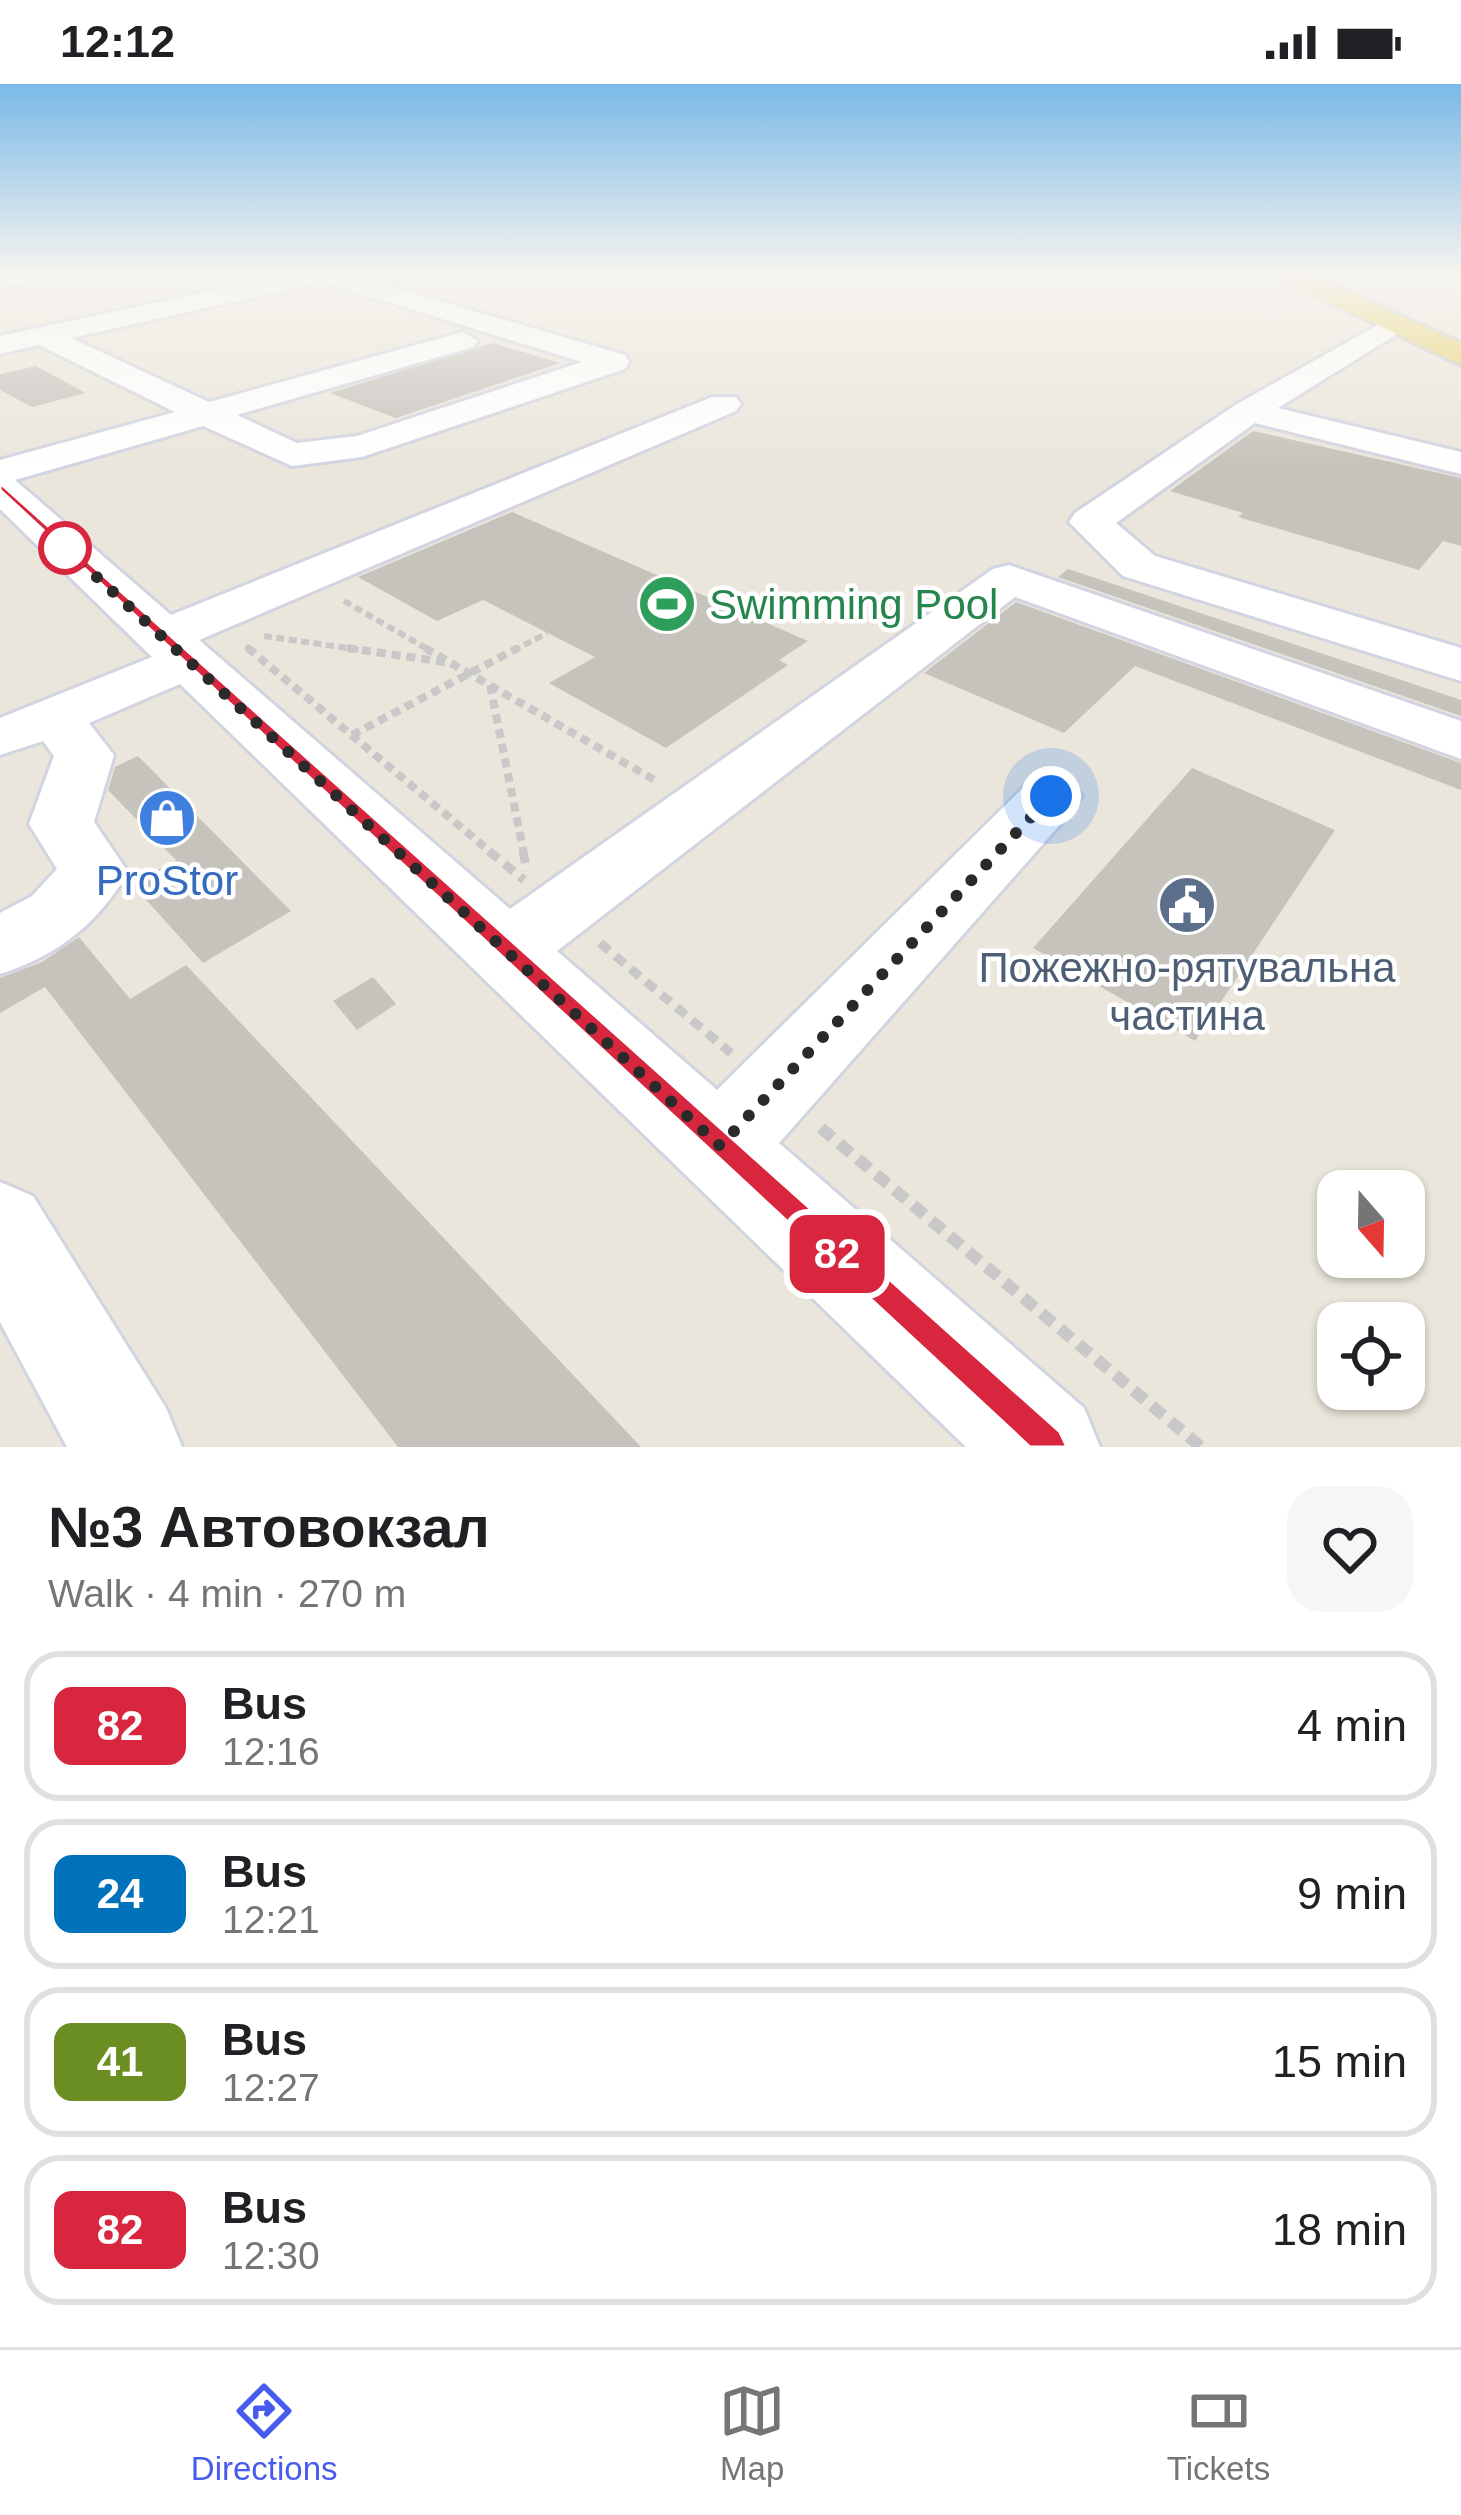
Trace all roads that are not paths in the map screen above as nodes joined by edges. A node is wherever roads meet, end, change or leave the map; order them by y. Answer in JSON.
{"nodes":[{"id":1,"x":40,"y":337,"type":"edge"},
{"id":2,"x":44,"y":337,"type":"edge"},
{"id":3,"x":524,"y":337,"type":"edge"},
{"id":4,"x":1373,"y":337,"type":"edge"},
{"id":5,"x":1419,"y":337,"type":"edge"},
{"id":6,"x":463,"y":341,"type":"dead end"},
{"id":7,"x":0,"y":345,"type":"edge"},
{"id":8,"x":1461,"y":355,"type":"edge"},
{"id":9,"x":724,"y":404,"type":"dead end"},
{"id":10,"x":1250,"y":411,"type":"junction"},
{"id":11,"x":205,"y":414,"type":"junction"},
{"id":12,"x":1461,"y":463,"type":"edge"},
{"id":13,"x":0,"y":472,"type":"edge"},
{"id":14,"x":0,"y":487,"type":"edge"},
{"id":15,"x":200,"y":644,"type":"junction"},
{"id":16,"x":1461,"y":665,"type":"edge"},
{"id":17,"x":27,"y":728,"type":"edge"},
{"id":18,"x":1461,"y":741,"type":"edge"},
{"id":19,"x":1051,"y":796,"type":"dead end"},
{"id":20,"x":518,"y":917,"type":"junction"},
{"id":21,"x":0,"y":946,"type":"edge"},
{"id":22,"x":720,"y":1146,"type":"junction"},
{"id":23,"x":7,"y":1256,"type":"edge"},
{"id":24,"x":127,"y":1447,"type":"edge"},
{"id":25,"x":1045,"y":1447,"type":"edge"}],
"edges":[{"from":1,"to":7,"type":"street"},
{"from":2,"to":11,"type":"street"},
{"from":3,"to":11,"type":"street"},
{"from":4,"to":10,"type":"street"},
{"from":5,"to":8,"type":"main road"},
{"from":6,"to":11,"type":"street"},
{"from":9,"to":15,"type":"street"},
{"from":10,"to":12,"type":"street"},
{"from":10,"to":16,"type":"street"},
{"from":11,"to":13,"type":"street"},
{"from":14,"to":15,"type":"street"},
{"from":15,"to":17,"type":"street"},
{"from":15,"to":20,"type":"street"},
{"from":17,"to":21,"type":"street"},
{"from":18,"to":20,"type":"street"},
{"from":19,"to":22,"type":"street"},
{"from":20,"to":22,"type":"street"},
{"from":22,"to":25,"type":"street"},
{"from":23,"to":24,"type":"street"}]}
